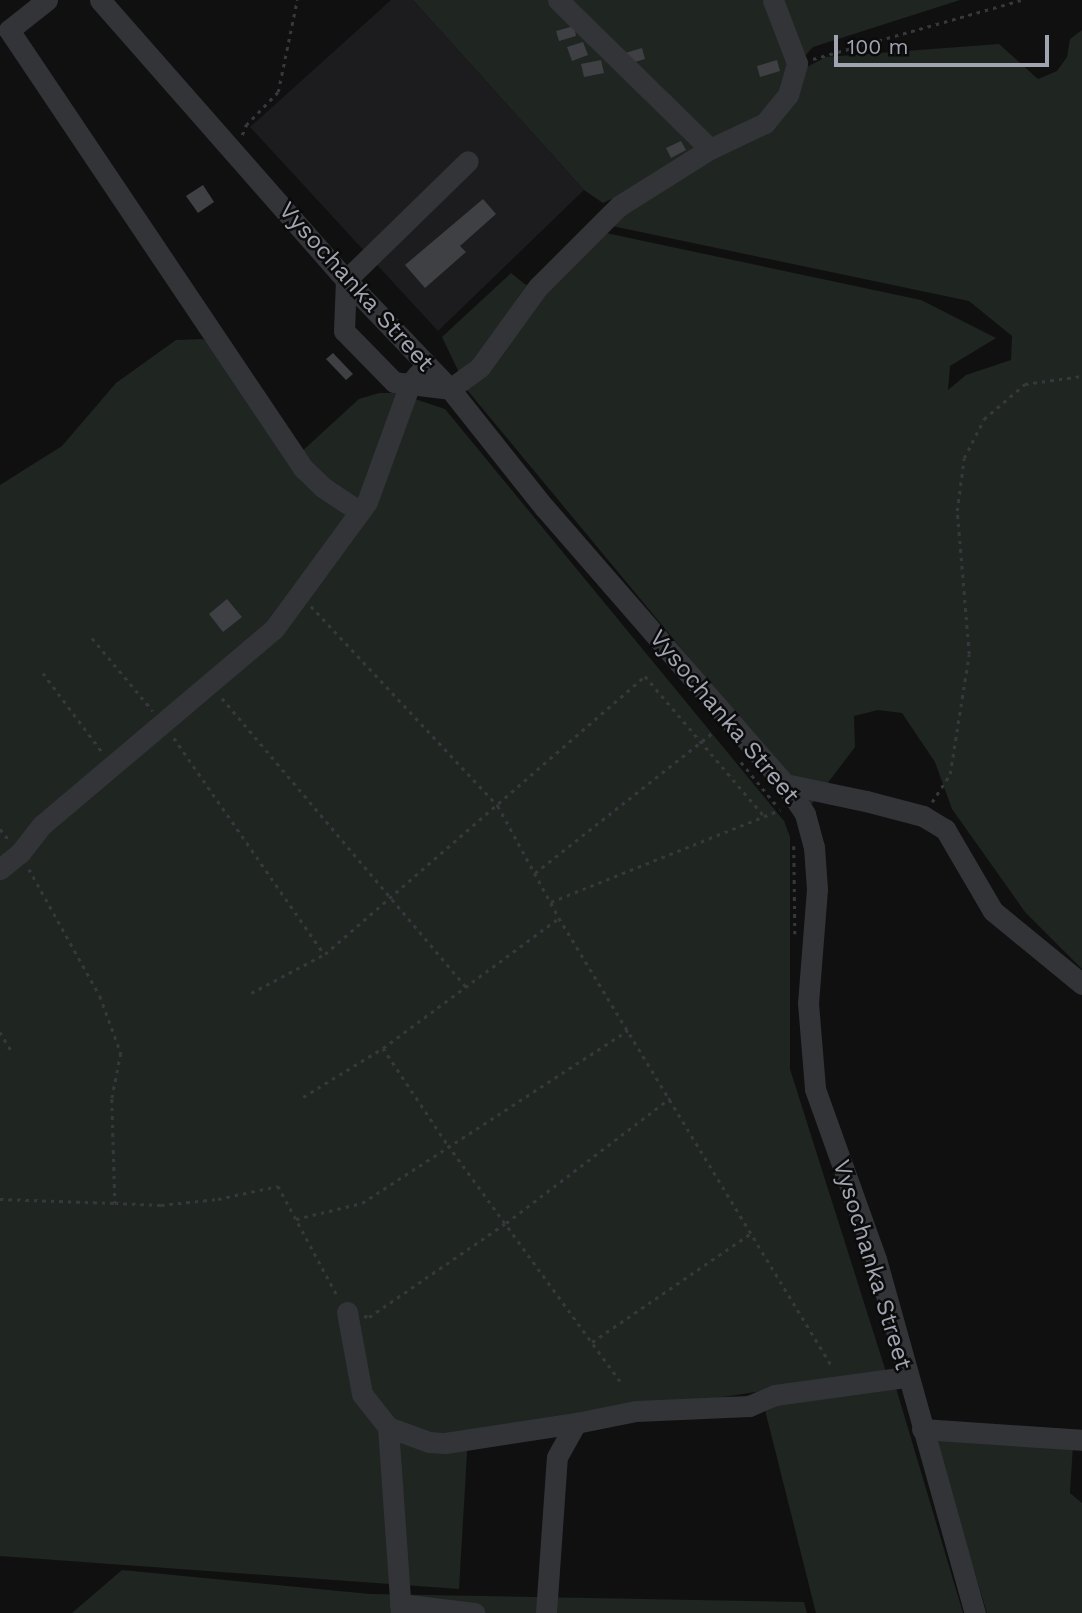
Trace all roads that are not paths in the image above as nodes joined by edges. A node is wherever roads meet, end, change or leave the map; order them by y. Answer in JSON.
{"nodes":[{"id":1,"x":47,"y":0,"type":"edge"},
{"id":2,"x":100,"y":0,"type":"edge"},
{"id":3,"x":558,"y":0,"type":"edge"},
{"id":4,"x":774,"y":0,"type":"edge"},
{"id":5,"x":710,"y":149,"type":"junction"},
{"id":6,"x":468,"y":161,"type":"dead end"},
{"id":7,"x":346,"y":281,"type":"junction"},
{"id":8,"x":421,"y":358,"type":"junction"},
{"id":9,"x":410,"y":384,"type":"junction"},
{"id":10,"x":450,"y":389,"type":"junction"},
{"id":11,"x":360,"y":512,"type":"junction"},
{"id":12,"x":785,"y":784,"type":"junction"},
{"id":13,"x":0,"y":869,"type":"edge"},
{"id":14,"x":1082,"y":984,"type":"edge"},
{"id":15,"x":346,"y":1312,"type":"road end"},
{"id":16,"x":907,"y":1377,"type":"junction"},
{"id":17,"x":576,"y":1423,"type":"junction"},
{"id":18,"x":388,"y":1427,"type":"junction"},
{"id":19,"x":922,"y":1429,"type":"junction"},
{"id":20,"x":1082,"y":1440,"type":"edge"},
{"id":21,"x":400,"y":1609,"type":"edge"},
{"id":22,"x":474,"y":1613,"type":"edge"},
{"id":23,"x":546,"y":1613,"type":"edge"},
{"id":24,"x":975,"y":1613,"type":"edge"}],
"edges":[{"from":1,"to":11,"type":"street"},
{"from":2,"to":7,"type":"street","name":"Vysochanka Street"},
{"from":3,"to":5,"type":"street"},
{"from":4,"to":5,"type":"street"},
{"from":5,"to":10,"type":"street"},
{"from":6,"to":7,"type":"street"},
{"from":7,"to":8,"type":"street","name":"Vysochanka Street"},
{"from":7,"to":9,"type":"street"},
{"from":8,"to":9,"type":"street"},
{"from":8,"to":10,"type":"street","name":"Vysochanka Street"},
{"from":9,"to":10,"type":"street"},
{"from":9,"to":11,"type":"street"},
{"from":10,"to":12,"type":"street","name":"Vysochanka Street"},
{"from":11,"to":13,"type":"street"},
{"from":12,"to":14,"type":"street"},
{"from":12,"to":16,"type":"street","name":"Vysochanka Street"},
{"from":15,"to":18,"type":"street"},
{"from":16,"to":17,"type":"street"},
{"from":16,"to":19,"type":"street","name":"Vysochanka Street"},
{"from":17,"to":18,"type":"street"},
{"from":17,"to":23,"type":"street"},
{"from":18,"to":21,"type":"street"},
{"from":19,"to":20,"type":"street"},
{"from":19,"to":24,"type":"street","name":"Vysochanka Street"},
{"from":21,"to":22,"type":"street"}]}
